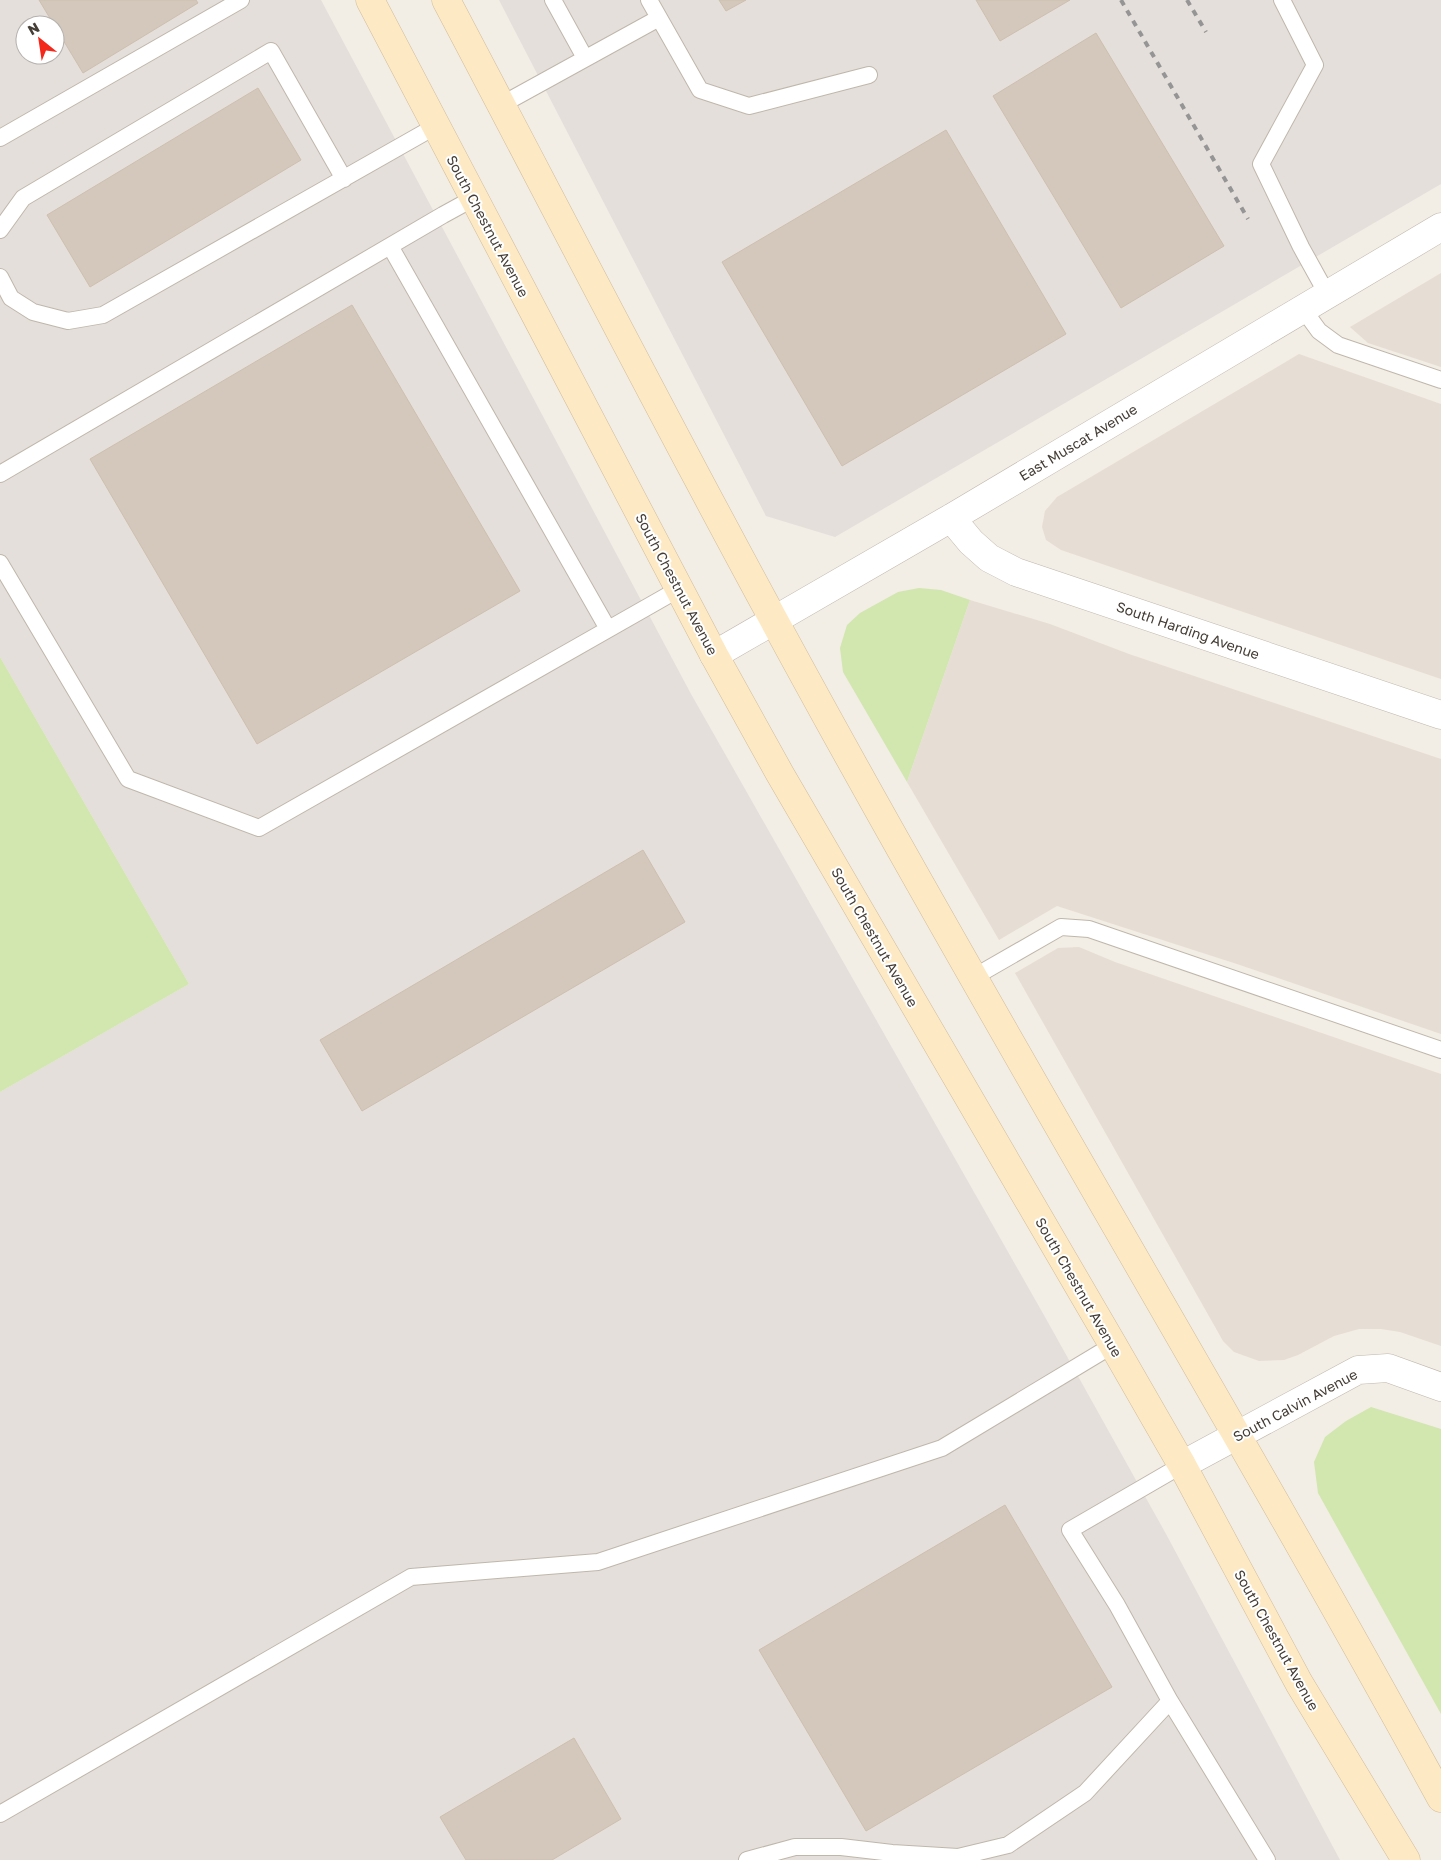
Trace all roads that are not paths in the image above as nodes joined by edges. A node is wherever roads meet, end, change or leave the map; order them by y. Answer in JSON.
{"nodes":[{"id":1,"x":241,"y":0,"type":"edge"},
{"id":2,"x":370,"y":0,"type":"edge"},
{"id":3,"x":446,"y":0,"type":"edge"},
{"id":4,"x":553,"y":0,"type":"edge"},
{"id":5,"x":649,"y":0,"type":"edge"},
{"id":6,"x":1282,"y":0,"type":"edge"},
{"id":7,"x":659,"y":18,"type":"junction"},
{"id":8,"x":585,"y":58,"type":"junction"},
{"id":9,"x":869,"y":75,"type":"dead end"},
{"id":10,"x":501,"y":105,"type":"junction"},
{"id":11,"x":436,"y":126,"type":"junction"},
{"id":12,"x":0,"y":138,"type":"edge"},
{"id":13,"x":344,"y":180,"type":"junction"},
{"id":14,"x":474,"y":198,"type":"junction"},
{"id":15,"x":1441,"y":227,"type":"edge"},
{"id":16,"x":0,"y":230,"type":"edge"},
{"id":17,"x":390,"y":246,"type":"junction"},
{"id":18,"x":0,"y":277,"type":"edge"},
{"id":19,"x":1327,"y":294,"type":"junction"},
{"id":20,"x":1304,"y":309,"type":"junction"},
{"id":21,"x":1441,"y":380,"type":"edge"},
{"id":22,"x":0,"y":474,"type":"edge"},
{"id":23,"x":951,"y":518,"type":"junction"},
{"id":24,"x":0,"y":564,"type":"edge"},
{"id":25,"x":679,"y":589,"type":"junction"},
{"id":26,"x":774,"y":620,"type":"junction"},
{"id":27,"x":608,"y":629,"type":"junction"},
{"id":28,"x":714,"y":655,"type":"junction"},
{"id":29,"x":1441,"y":715,"type":"edge"},
{"id":30,"x":974,"y":977,"type":"junction"},
{"id":31,"x":1441,"y":1050,"type":"edge"},
{"id":32,"x":1113,"y":1344,"type":"junction"},
{"id":33,"x":1441,"y":1386,"type":"edge"},
{"id":34,"x":1237,"y":1436,"type":"junction"},
{"id":35,"x":1182,"y":1465,"type":"junction"},
{"id":36,"x":1170,"y":1701,"type":"junction"},
{"id":37,"x":1441,"y":1798,"type":"edge"},
{"id":38,"x":0,"y":1814,"type":"edge"},
{"id":39,"x":747,"y":1860,"type":"edge"},
{"id":40,"x":1267,"y":1860,"type":"edge"},
{"id":41,"x":1406,"y":1860,"type":"edge"}],
"edges":[{"from":1,"to":12,"type":"lane"},
{"from":2,"to":11,"type":"main road","name":"South Chestnut Avenue"},
{"from":3,"to":10,"type":"main road"},
{"from":4,"to":8,"type":"lane"},
{"from":5,"to":7,"type":"lane"},
{"from":6,"to":19,"type":"lane"},
{"from":7,"to":8,"type":"lane"},
{"from":7,"to":9,"type":"lane"},
{"from":8,"to":10,"type":"lane"},
{"from":10,"to":26,"type":"main road"},
{"from":11,"to":13,"type":"lane"},
{"from":11,"to":14,"type":"main road","name":"South Chestnut Avenue"},
{"from":13,"to":16,"type":"lane"},
{"from":13,"to":18,"type":"lane"},
{"from":14,"to":17,"type":"lane"},
{"from":14,"to":25,"type":"main road","name":"South Chestnut Avenue"},
{"from":15,"to":19,"type":"street","name":"East Muscat Avenue"},
{"from":17,"to":22,"type":"lane"},
{"from":17,"to":27,"type":"lane"},
{"from":19,"to":20,"type":"street","name":"East Muscat Avenue"},
{"from":20,"to":21,"type":"lane"},
{"from":20,"to":23,"type":"street","name":"East Muscat Avenue"},
{"from":23,"to":26,"type":"street","name":"East Muscat Avenue"},
{"from":23,"to":29,"type":"street","name":"South Harding Avenue"},
{"from":24,"to":27,"type":"lane"},
{"from":25,"to":27,"type":"lane"},
{"from":25,"to":28,"type":"main road","name":"South Chestnut Avenue"},
{"from":26,"to":28,"type":"street","name":"East Muscat Avenue"},
{"from":26,"to":30,"type":"main road"},
{"from":28,"to":32,"type":"main road","name":"South Chestnut Avenue"},
{"from":30,"to":31,"type":"lane"},
{"from":30,"to":34,"type":"main road"},
{"from":32,"to":35,"type":"main road","name":"South Chestnut Avenue"},
{"from":32,"to":38,"type":"lane"},
{"from":33,"to":34,"type":"street","name":"South Calvin Avenue"},
{"from":34,"to":35,"type":"street","name":"South Calvin Avenue"},
{"from":34,"to":37,"type":"main road"},
{"from":35,"to":36,"type":"lane"},
{"from":35,"to":41,"type":"main road","name":"South Chestnut Avenue"},
{"from":36,"to":39,"type":"lane"},
{"from":36,"to":40,"type":"lane"}]}
